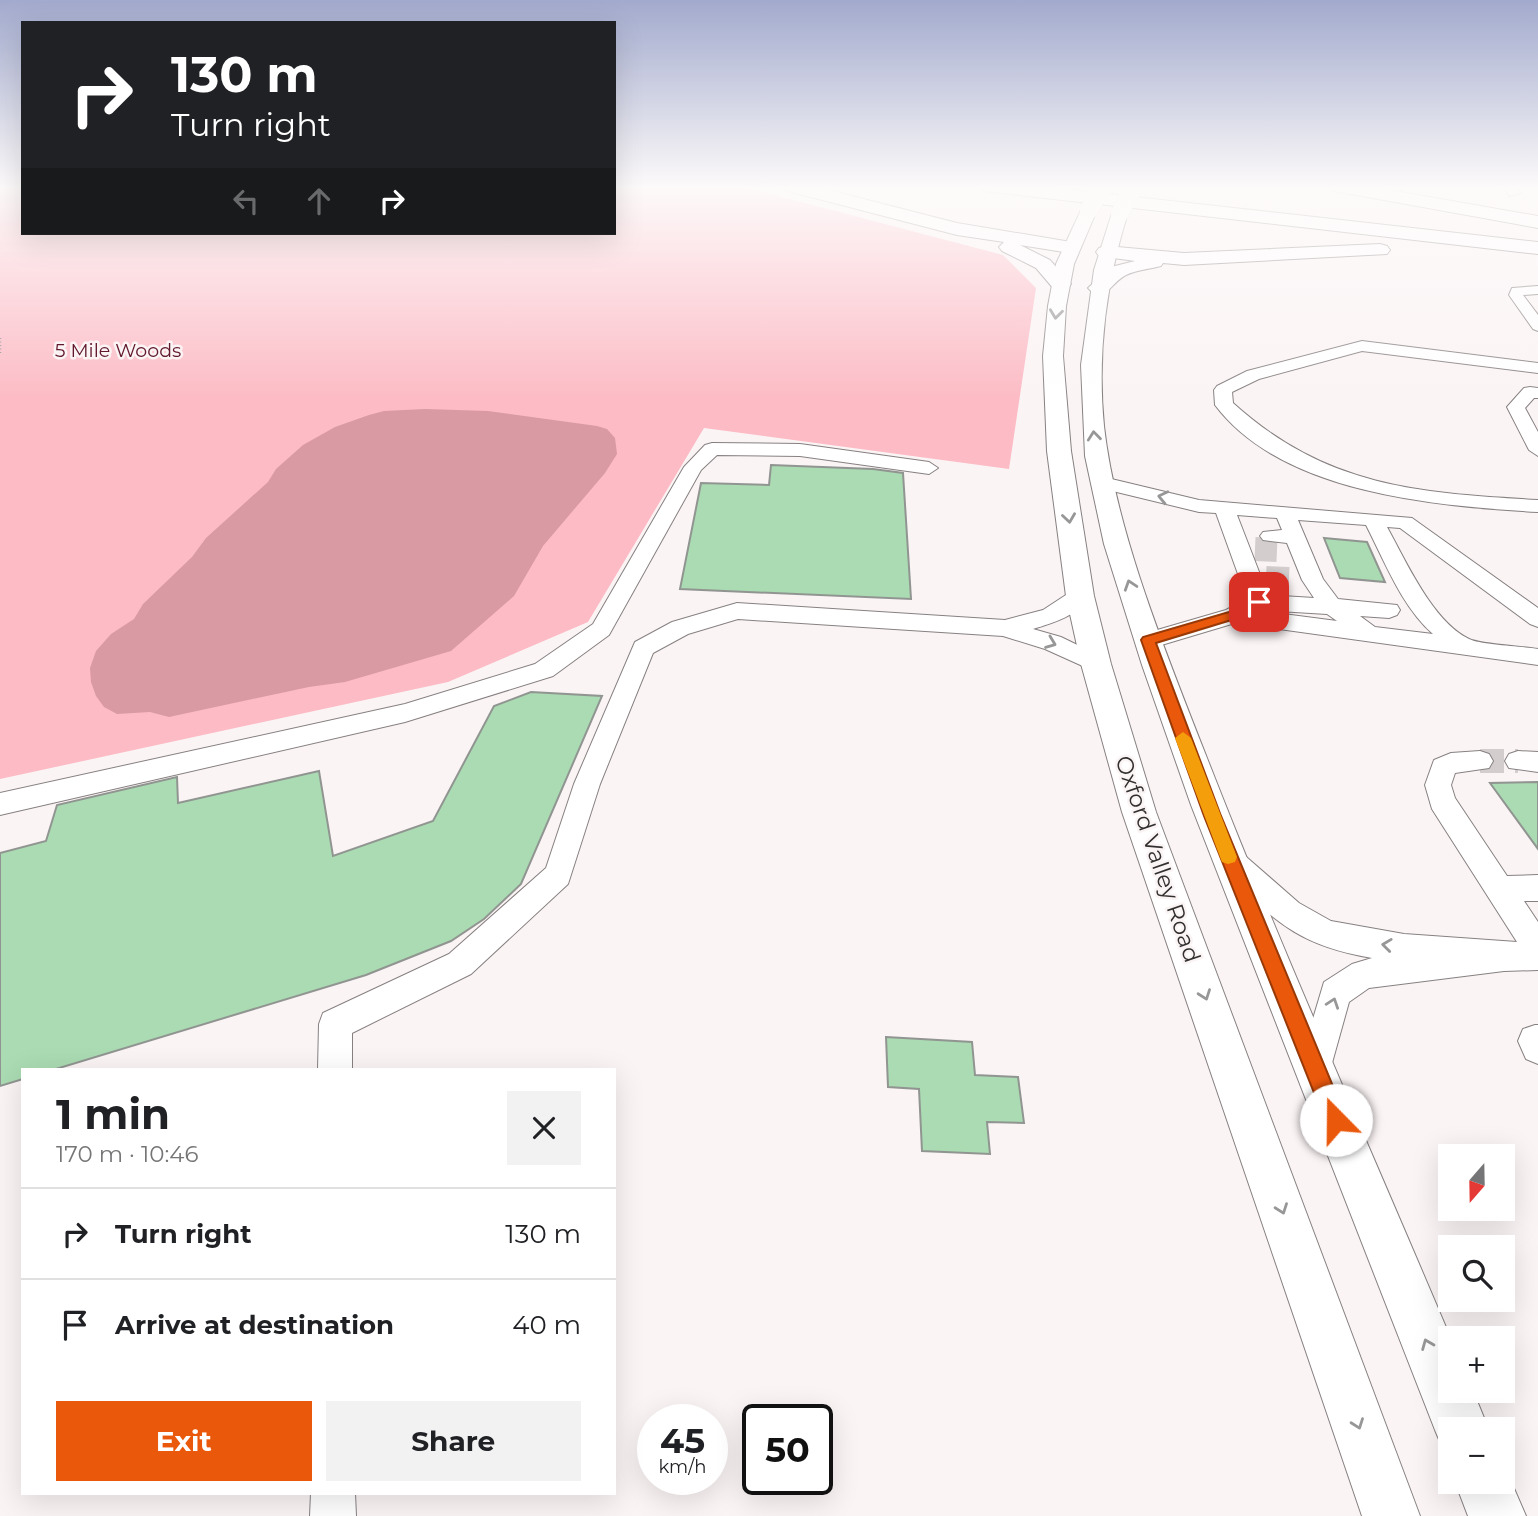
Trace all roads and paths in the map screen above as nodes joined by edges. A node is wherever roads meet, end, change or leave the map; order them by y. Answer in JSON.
{"nodes":[{"id":1,"x":1031,"y":257,"type":"edge"},
{"id":2,"x":1067,"y":257,"type":"edge"},
{"id":3,"x":1106,"y":257,"type":"edge"},
{"id":4,"x":1159,"y":257,"type":"edge"},
{"id":5,"x":1237,"y":257,"type":"edge"},
{"id":6,"x":1184,"y":259,"type":"junction"},
{"id":7,"x":1060,"y":284,"type":"junction"},
{"id":8,"x":1099,"y":288,"type":"junction"},
{"id":9,"x":1538,"y":290,"type":"edge"},
{"id":10,"x":1538,"y":326,"type":"edge"},
{"id":11,"x":0,"y":338,"type":"edge"},
{"id":12,"x":0,"y":354,"type":"edge"},
{"id":13,"x":1538,"y":368,"type":"edge"},
{"id":14,"x":1538,"y":393,"type":"edge"},
{"id":15,"x":1538,"y":450,"type":"edge"},
{"id":16,"x":929,"y":468,"type":"dead end"},
{"id":17,"x":1103,"y":483,"type":"junction"},
{"id":18,"x":1538,"y":506,"type":"edge"},
{"id":19,"x":1224,"y":508,"type":"junction"},
{"id":20,"x":1285,"y":512,"type":"junction"},
{"id":21,"x":1373,"y":519,"type":"junction"},
{"id":22,"x":1271,"y":557,"type":"junction"},
{"id":23,"x":1080,"y":596,"type":"junction"},
{"id":24,"x":1259,"y":602,"type":"junction"},
{"id":25,"x":1330,"y":605,"type":"junction"},
{"id":26,"x":1389,"y":610,"type":"dead end"},
{"id":27,"x":1234,"y":615,"type":"junction"},
{"id":28,"x":1538,"y":619,"type":"edge"},
{"id":29,"x":1004,"y":628,"type":"junction"},
{"id":30,"x":1368,"y":633,"type":"junction"},
{"id":31,"x":1148,"y":640,"type":"junction"},
{"id":32,"x":1463,"y":647,"type":"junction"},
{"id":33,"x":1538,"y":657,"type":"edge"},
{"id":34,"x":1096,"y":664,"type":"junction"},
{"id":35,"x":1480,"y":761,"type":"tunnel mouth"},
{"id":36,"x":0,"y":804,"type":"edge"},
{"id":37,"x":1230,"y":861,"type":"junction"},
{"id":38,"x":1538,"y":888,"type":"edge"},
{"id":39,"x":1500,"y":889,"type":"junction"},
{"id":40,"x":1538,"y":947,"type":"edge"},
{"id":41,"x":1538,"y":956,"type":"edge"},
{"id":42,"x":1504,"y":957,"type":"junction"},
{"id":43,"x":1538,"y":1041,"type":"edge"},
{"id":44,"x":1538,"y":1046,"type":"edge"},
{"id":45,"x":335,"y":1068,"type":"edge"},
{"id":46,"x":1315,"y":1069,"type":"junction"},
{"id":47,"x":1457,"y":1417,"type":"edge"},
{"id":48,"x":1488,"y":1494,"type":"edge"},
{"id":49,"x":333,"y":1495,"type":"edge"},
{"id":50,"x":333,"y":1516,"type":"edge"},
{"id":51,"x":1391,"y":1516,"type":"edge"},
{"id":52,"x":1497,"y":1516,"type":"edge"}],
"edges":[{"from":1,"to":7,"type":"highway"},
{"from":2,"to":7,"type":"main road","name":"Oxford Valley Road"},
{"from":3,"to":8,"type":"main road"},
{"from":4,"to":6,"type":"highway"},
{"from":5,"to":6,"type":"highway"},
{"from":6,"to":8,"type":"highway"},
{"from":7,"to":23,"type":"main road","name":"Oxford Valley Road","one_way":true},
{"from":17,"to":8,"type":"main road","one_way":true},
{"from":9,"to":10,"type":"street"},
{"from":11,"to":12,"type":"path"},
{"from":13,"to":18,"type":"street"},
{"from":14,"to":15,"type":"street"},
{"from":16,"to":36,"type":"street"},
{"from":19,"to":17,"type":"street","one_way":true},
{"from":31,"to":17,"type":"main road","one_way":true},
{"from":19,"to":20,"type":"street"},
{"from":19,"to":22,"type":"street"},
{"from":20,"to":21,"type":"street"},
{"from":20,"to":22,"type":"street"},
{"from":21,"to":28,"type":"street"},
{"from":21,"to":32,"type":"street"},
{"from":22,"to":24,"type":"street"},
{"from":22,"to":25,"type":"street"},
{"from":23,"to":29,"type":"street"},
{"from":23,"to":34,"type":"main road","name":"Oxford Valley Road"},
{"from":24,"to":25,"type":"street"},
{"from":24,"to":27,"type":"street"},
{"from":25,"to":26,"type":"street"},
{"from":25,"to":30,"type":"street"},
{"from":27,"to":30,"type":"street"},
{"from":27,"to":31,"type":"street"},
{"from":29,"to":34,"type":"street","one_way":true},
{"from":29,"to":45,"type":"street"},
{"from":30,"to":32,"type":"street"},
{"from":31,"to":37,"type":"main road"},
{"from":32,"to":33,"type":"street"},
{"from":34,"to":51,"type":"main road","name":"Oxford Valley Road","one_way":true},
{"from":35,"to":39,"type":"street"},
{"from":42,"to":37,"type":"street","one_way":true},
{"from":37,"to":46,"type":"main road"},
{"from":38,"to":39,"type":"street"},
{"from":39,"to":40,"type":"street"},
{"from":41,"to":42,"type":"street"},
{"from":46,"to":42,"type":"street","one_way":true},
{"from":43,"to":44,"type":"street"},
{"from":47,"to":46,"type":"main road","one_way":true},
{"from":48,"to":52,"type":"main road"},
{"from":49,"to":50,"type":"street"}]}
